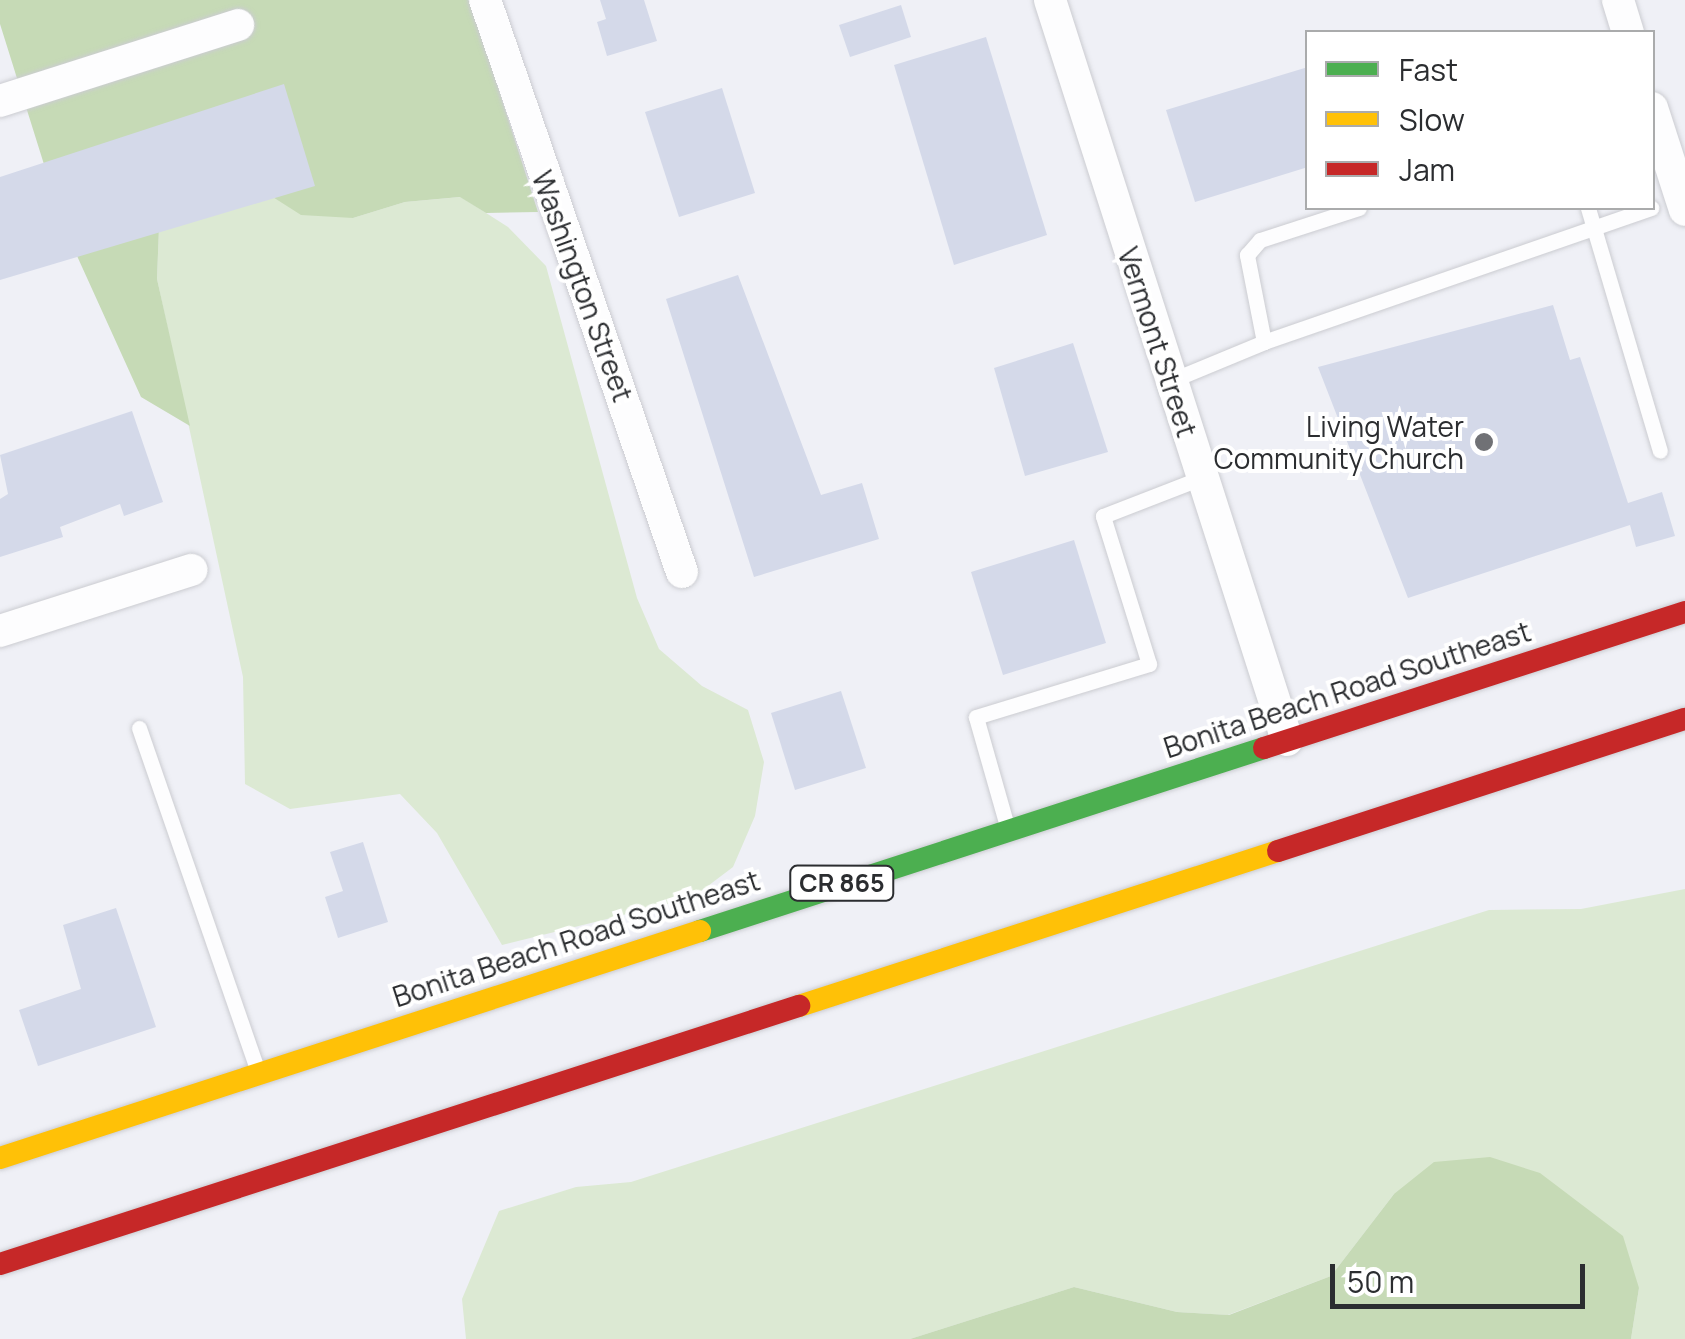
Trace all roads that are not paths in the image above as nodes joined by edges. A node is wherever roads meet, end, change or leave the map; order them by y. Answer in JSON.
{"nodes":[{"id":1,"x":484,"y":0,"type":"edge"},
{"id":2,"x":1050,"y":0,"type":"edge"},
{"id":3,"x":1618,"y":0,"type":"edge"},
{"id":4,"x":238,"y":25,"type":"dead end"},
{"id":5,"x":1627,"y":30,"type":"edge"},
{"id":6,"x":0,"y":101,"type":"edge"},
{"id":7,"x":1655,"y":128,"type":"edge"},
{"id":8,"x":1667,"y":206,"type":"edge"},
{"id":9,"x":1353,"y":210,"type":"edge"},
{"id":10,"x":1589,"y":210,"type":"edge"},
{"id":11,"x":1652,"y":210,"type":"edge"},
{"id":12,"x":1593,"y":226,"type":"junction"},
{"id":13,"x":1264,"y":342,"type":"junction"},
{"id":14,"x":1170,"y":381,"type":"junction"},
{"id":15,"x":1660,"y":450,"type":"dead end"},
{"id":16,"x":1201,"y":478,"type":"junction"},
{"id":17,"x":192,"y":570,"type":"dead end"},
{"id":18,"x":682,"y":572,"type":"dead end"},
{"id":19,"x":1685,"y":612,"type":"edge"},
{"id":20,"x":0,"y":631,"type":"edge"},
{"id":21,"x":1685,"y":719,"type":"edge"},
{"id":22,"x":139,"y":728,"type":"dead end"},
{"id":23,"x":1287,"y":740,"type":"junction"},
{"id":24,"x":1008,"y":830,"type":"junction"},
{"id":25,"x":258,"y":1073,"type":"junction"},
{"id":26,"x":0,"y":1158,"type":"edge"},
{"id":27,"x":0,"y":1264,"type":"edge"}],
"edges":[{"from":1,"to":18,"type":"street","name":"Washington Street"},
{"from":2,"to":14,"type":"street","name":"Vermont Street"},
{"from":3,"to":5,"type":"street"},
{"from":4,"to":6,"type":"street"},
{"from":7,"to":8,"type":"street"},
{"from":9,"to":13,"type":"lane"},
{"from":10,"to":12,"type":"lane"},
{"from":11,"to":12,"type":"lane"},
{"from":12,"to":13,"type":"lane"},
{"from":12,"to":15,"type":"lane"},
{"from":13,"to":14,"type":"lane"},
{"from":14,"to":16,"type":"street","name":"Vermont Street"},
{"from":16,"to":23,"type":"street","name":"Vermont Street"},
{"from":16,"to":24,"type":"lane"},
{"from":17,"to":20,"type":"street"},
{"from":19,"to":23,"type":"main road","name":"Bonita Beach Road Southeast","number":"CR 865"},
{"from":21,"to":27,"type":"main road"},
{"from":22,"to":25,"type":"lane"},
{"from":23,"to":24,"type":"main road","name":"Bonita Beach Road Southeast","number":"CR 865"},
{"from":24,"to":25,"type":"main road","name":"Bonita Beach Road Southeast","number":"CR 865"},
{"from":25,"to":26,"type":"main road","name":"Bonita Beach Road Southeast","number":"CR 865"}]}
